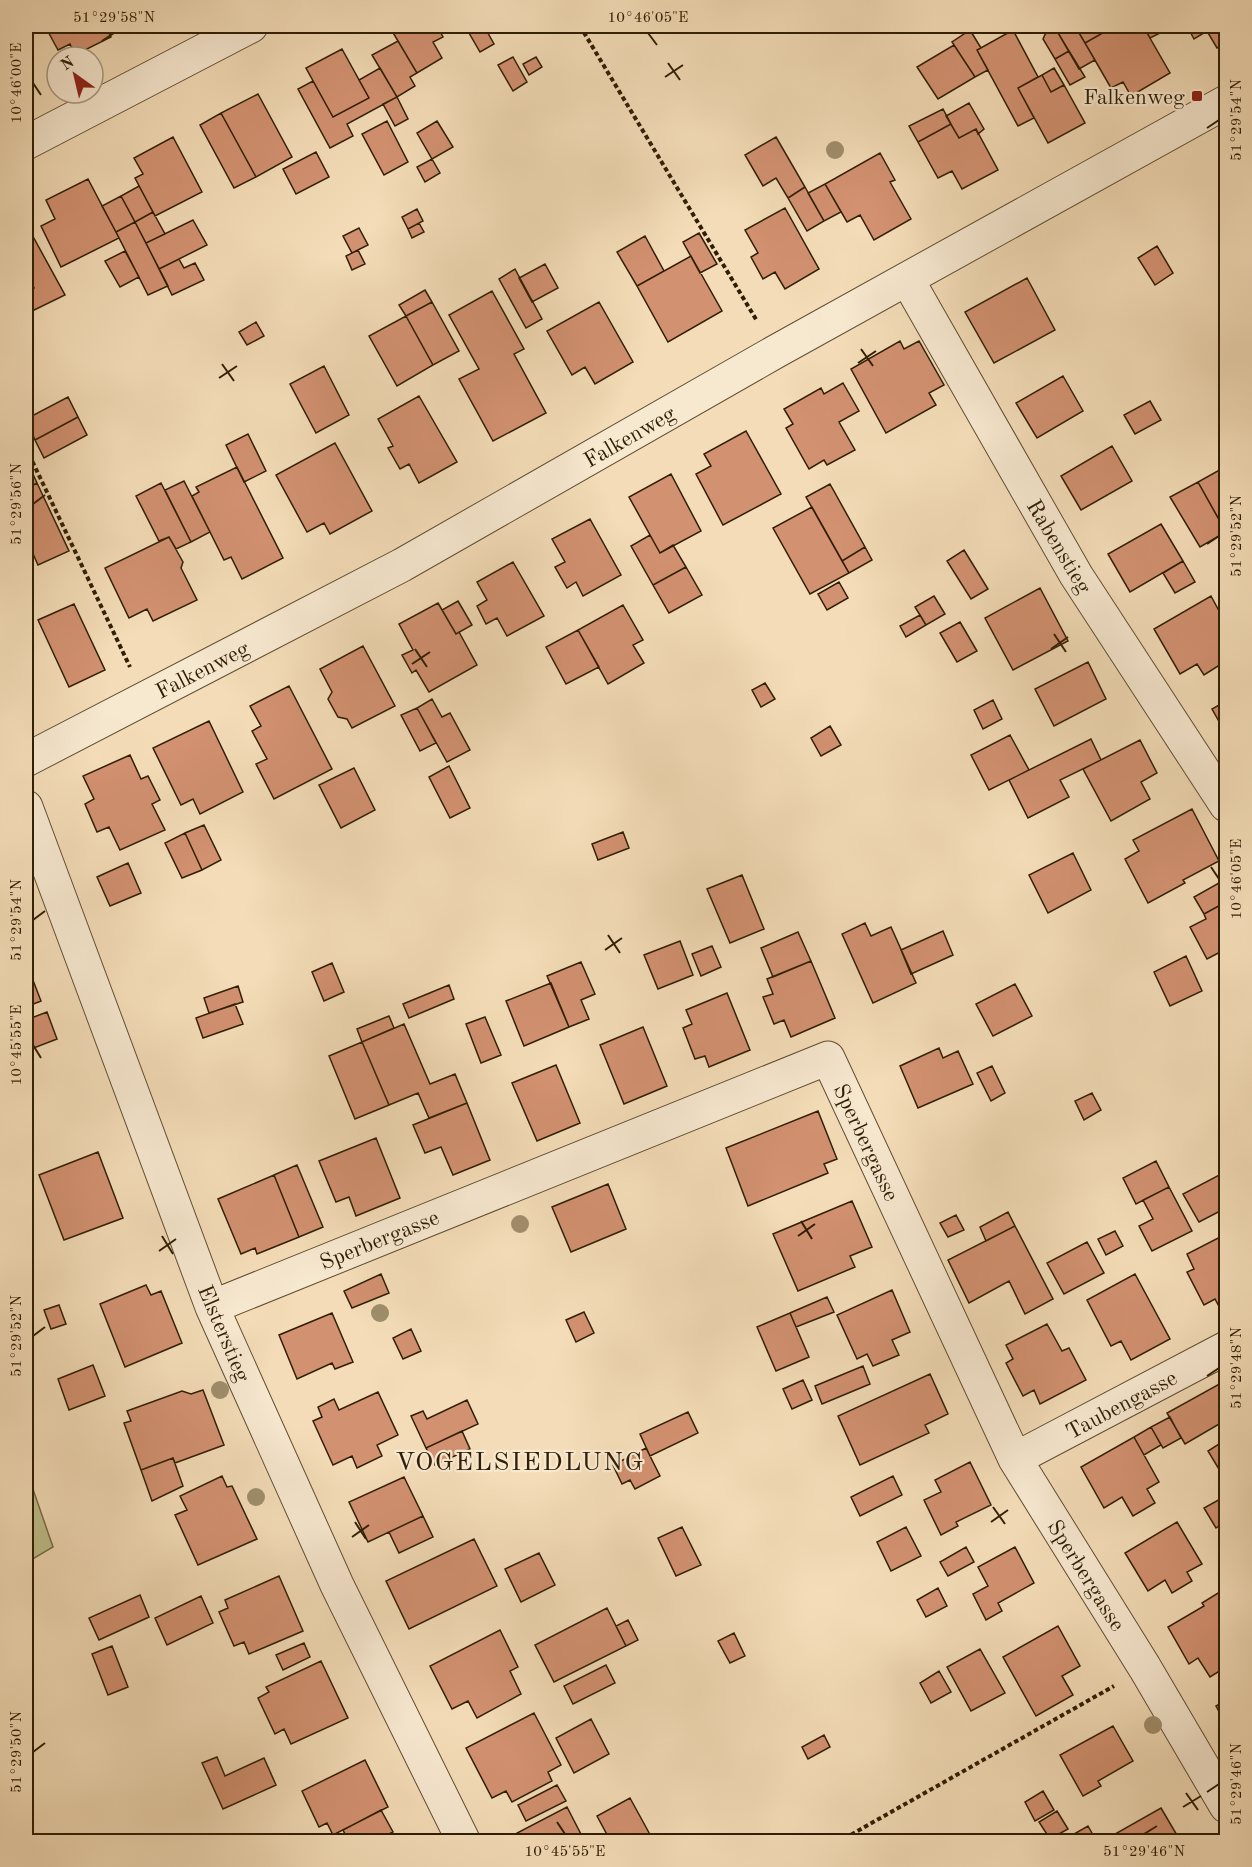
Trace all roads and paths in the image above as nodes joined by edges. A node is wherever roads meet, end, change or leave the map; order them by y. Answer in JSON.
{"nodes":[{"id":1,"x":251,"y":26,"type":"edge"},
{"id":2,"x":580,"y":26,"type":"edge"},
{"id":3,"x":1227,"y":102,"type":"edge"},
{"id":4,"x":26,"y":143,"type":"edge"},
{"id":5,"x":907,"y":279,"type":"junction"},
{"id":6,"x":775,"y":352,"type":"junction"},
{"id":7,"x":26,"y":448,"type":"edge"},
{"id":8,"x":145,"y":698,"type":"junction"},
{"id":9,"x":26,"y":760,"type":"edge"},
{"id":10,"x":1227,"y":805,"type":"edge"},
{"id":11,"x":26,"y":807,"type":"edge"},
{"id":12,"x":212,"y":1307,"type":"junction"},
{"id":13,"x":1227,"y":1348,"type":"edge"},
{"id":14,"x":1015,"y":1459,"type":"junction"},
{"id":15,"x":1145,"y":1668,"type":"junction"},
{"id":16,"x":1227,"y":1806,"type":"edge"},
{"id":17,"x":464,"y":1842,"type":"edge"},
{"id":18,"x":838,"y":1842,"type":"edge"}],
"edges":[{"from":1,"to":4,"type":"street"},
{"from":2,"to":6,"type":"path"},
{"from":3,"to":5,"type":"street","name":"Falkenweg"},
{"from":5,"to":6,"type":"street","name":"Falkenweg"},
{"from":5,"to":10,"type":"street","name":"Rabenstieg"},
{"from":6,"to":8,"type":"street","name":"Falkenweg"},
{"from":7,"to":8,"type":"path"},
{"from":8,"to":9,"type":"street","name":"Falkenweg"},
{"from":11,"to":12,"type":"street","name":"Elsterstieg"},
{"from":12,"to":14,"type":"street","name":"Sperbergasse"},
{"from":12,"to":17,"type":"street","name":"Elsterstieg"},
{"from":13,"to":14,"type":"street","name":"Taubengasse"},
{"from":14,"to":15,"type":"street","name":"Sperbergasse"},
{"from":15,"to":16,"type":"street","name":"Sperbergasse"},
{"from":15,"to":18,"type":"path"}]}
